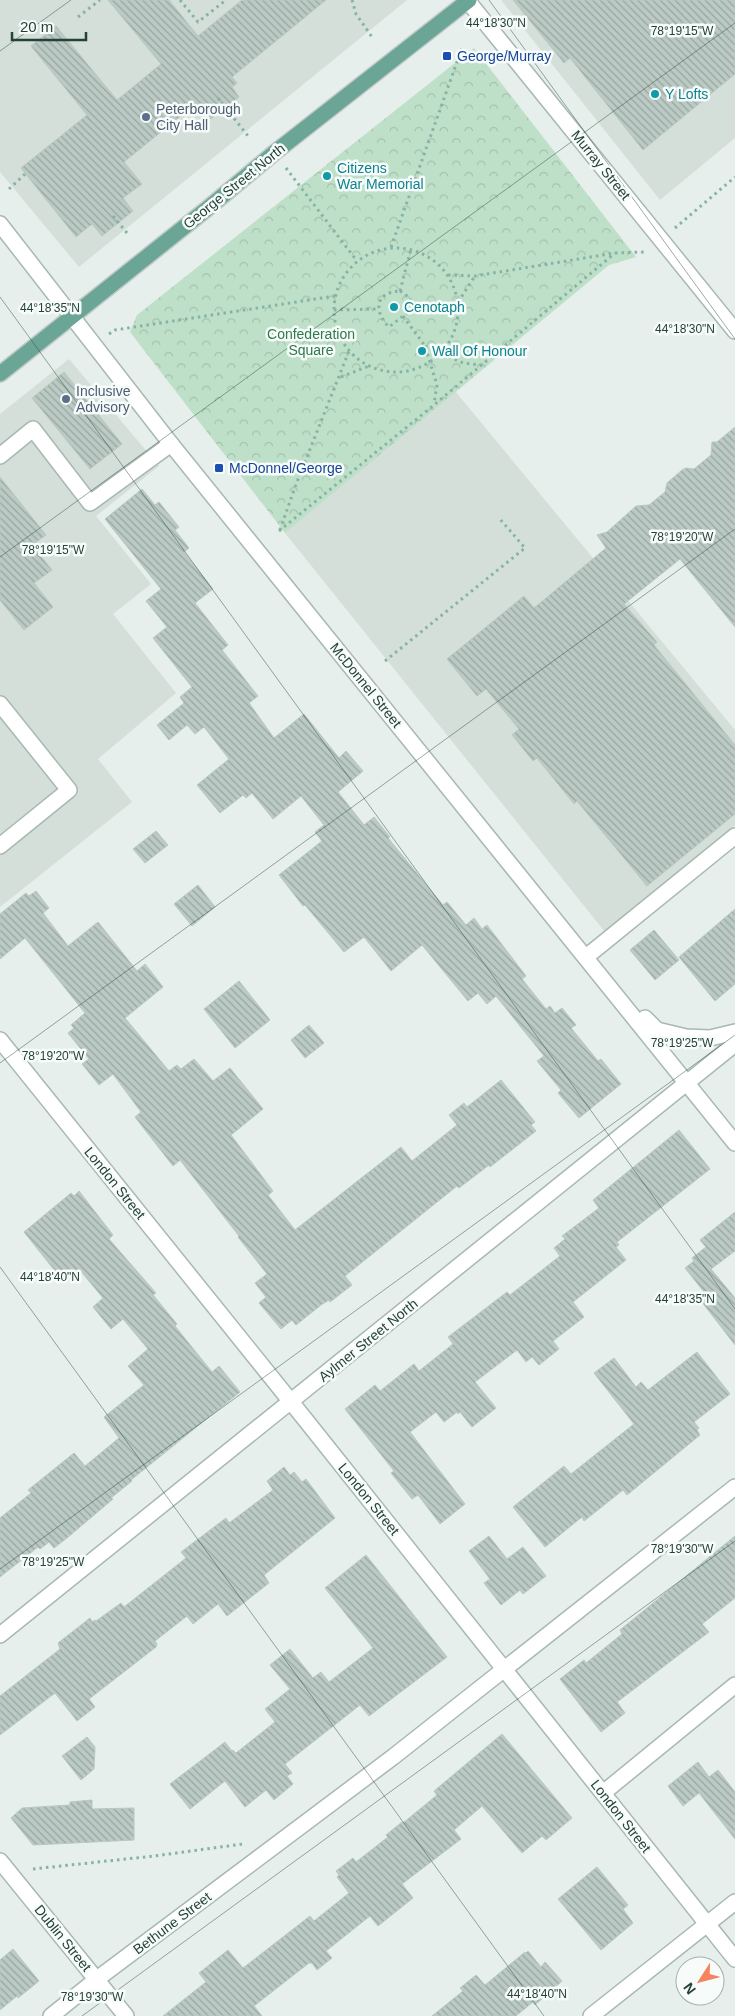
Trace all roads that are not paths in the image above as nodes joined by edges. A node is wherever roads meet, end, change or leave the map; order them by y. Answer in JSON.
{"nodes":[{"id":1,"x":468,"y":0,"type":"edge"},
{"id":2,"x":0,"y":224,"type":"edge"},
{"id":3,"x":72,"y":317,"type":"junction"},
{"id":4,"x":735,"y":331,"type":"edge"},
{"id":5,"x":0,"y":374,"type":"edge"},
{"id":6,"x":171,"y":444,"type":"junction"},
{"id":7,"x":0,"y":456,"type":"edge"},
{"id":8,"x":0,"y":704,"type":"edge"},
{"id":9,"x":735,"y":836,"type":"edge"},
{"id":10,"x":0,"y":846,"type":"edge"},
{"id":11,"x":586,"y":956,"type":"junction"},
{"id":12,"x":607,"y":983,"type":"junction"},
{"id":13,"x":735,"y":1032,"type":"edge"},
{"id":14,"x":0,"y":1040,"type":"edge"},
{"id":15,"x":735,"y":1044,"type":"edge"},
{"id":16,"x":686,"y":1082,"type":"junction"},
{"id":17,"x":735,"y":1143,"type":"edge"},
{"id":18,"x":291,"y":1402,"type":"junction"},
{"id":19,"x":735,"y":1488,"type":"edge"},
{"id":20,"x":0,"y":1635,"type":"edge"},
{"id":21,"x":505,"y":1669,"type":"junction"},
{"id":22,"x":735,"y":1685,"type":"edge"},
{"id":23,"x":603,"y":1793,"type":"junction"},
{"id":24,"x":5,"y":1866,"type":"edge"},
{"id":25,"x":735,"y":1902,"type":"edge"},
{"id":26,"x":707,"y":1924,"type":"junction"},
{"id":27,"x":735,"y":1960,"type":"edge"},
{"id":28,"x":97,"y":1979,"type":"junction"},
{"id":29,"x":50,"y":2016,"type":"edge"},
{"id":30,"x":126,"y":2016,"type":"edge"},
{"id":31,"x":591,"y":2016,"type":"edge"}],
"edges":[{"from":1,"to":3,"type":"main road","name":"George Street North"},
{"from":1,"to":4,"type":"street","name":"Murray Street"},
{"from":2,"to":3,"type":"street","name":"McDonnel Street"},
{"from":3,"to":5,"type":"main road","name":"George Street North"},
{"from":3,"to":6,"type":"street","name":"McDonnel Street"},
{"from":6,"to":7,"type":"street"},
{"from":6,"to":11,"type":"street","name":"McDonnel Street"},
{"from":8,"to":10,"type":"street"},
{"from":9,"to":11,"type":"street"},
{"from":11,"to":12,"type":"street","name":"McDonnel Street"},
{"from":12,"to":13,"type":"street"},
{"from":12,"to":16,"type":"street","name":"McDonnel Street"},
{"from":14,"to":18,"type":"street","name":"London Street"},
{"from":15,"to":16,"type":"street","name":"Aylmer Street North"},
{"from":16,"to":17,"type":"street","name":"McDonnel Street"},
{"from":16,"to":18,"type":"street","name":"Aylmer Street North"},
{"from":18,"to":20,"type":"street","name":"Aylmer Street North"},
{"from":18,"to":21,"type":"street","name":"London Street"},
{"from":19,"to":21,"type":"street","name":"Bethune Street"},
{"from":21,"to":23,"type":"street","name":"London Street"},
{"from":21,"to":28,"type":"street","name":"Bethune Street"},
{"from":22,"to":23,"type":"street"},
{"from":23,"to":26,"type":"street","name":"London Street"},
{"from":24,"to":28,"type":"street","name":"Dublin Street"},
{"from":25,"to":26,"type":"street"},
{"from":26,"to":27,"type":"street","name":"London Street"},
{"from":26,"to":31,"type":"street"},
{"from":28,"to":29,"type":"street","name":"Bethune Street"},
{"from":28,"to":30,"type":"street","name":"Dublin Street"}]}
